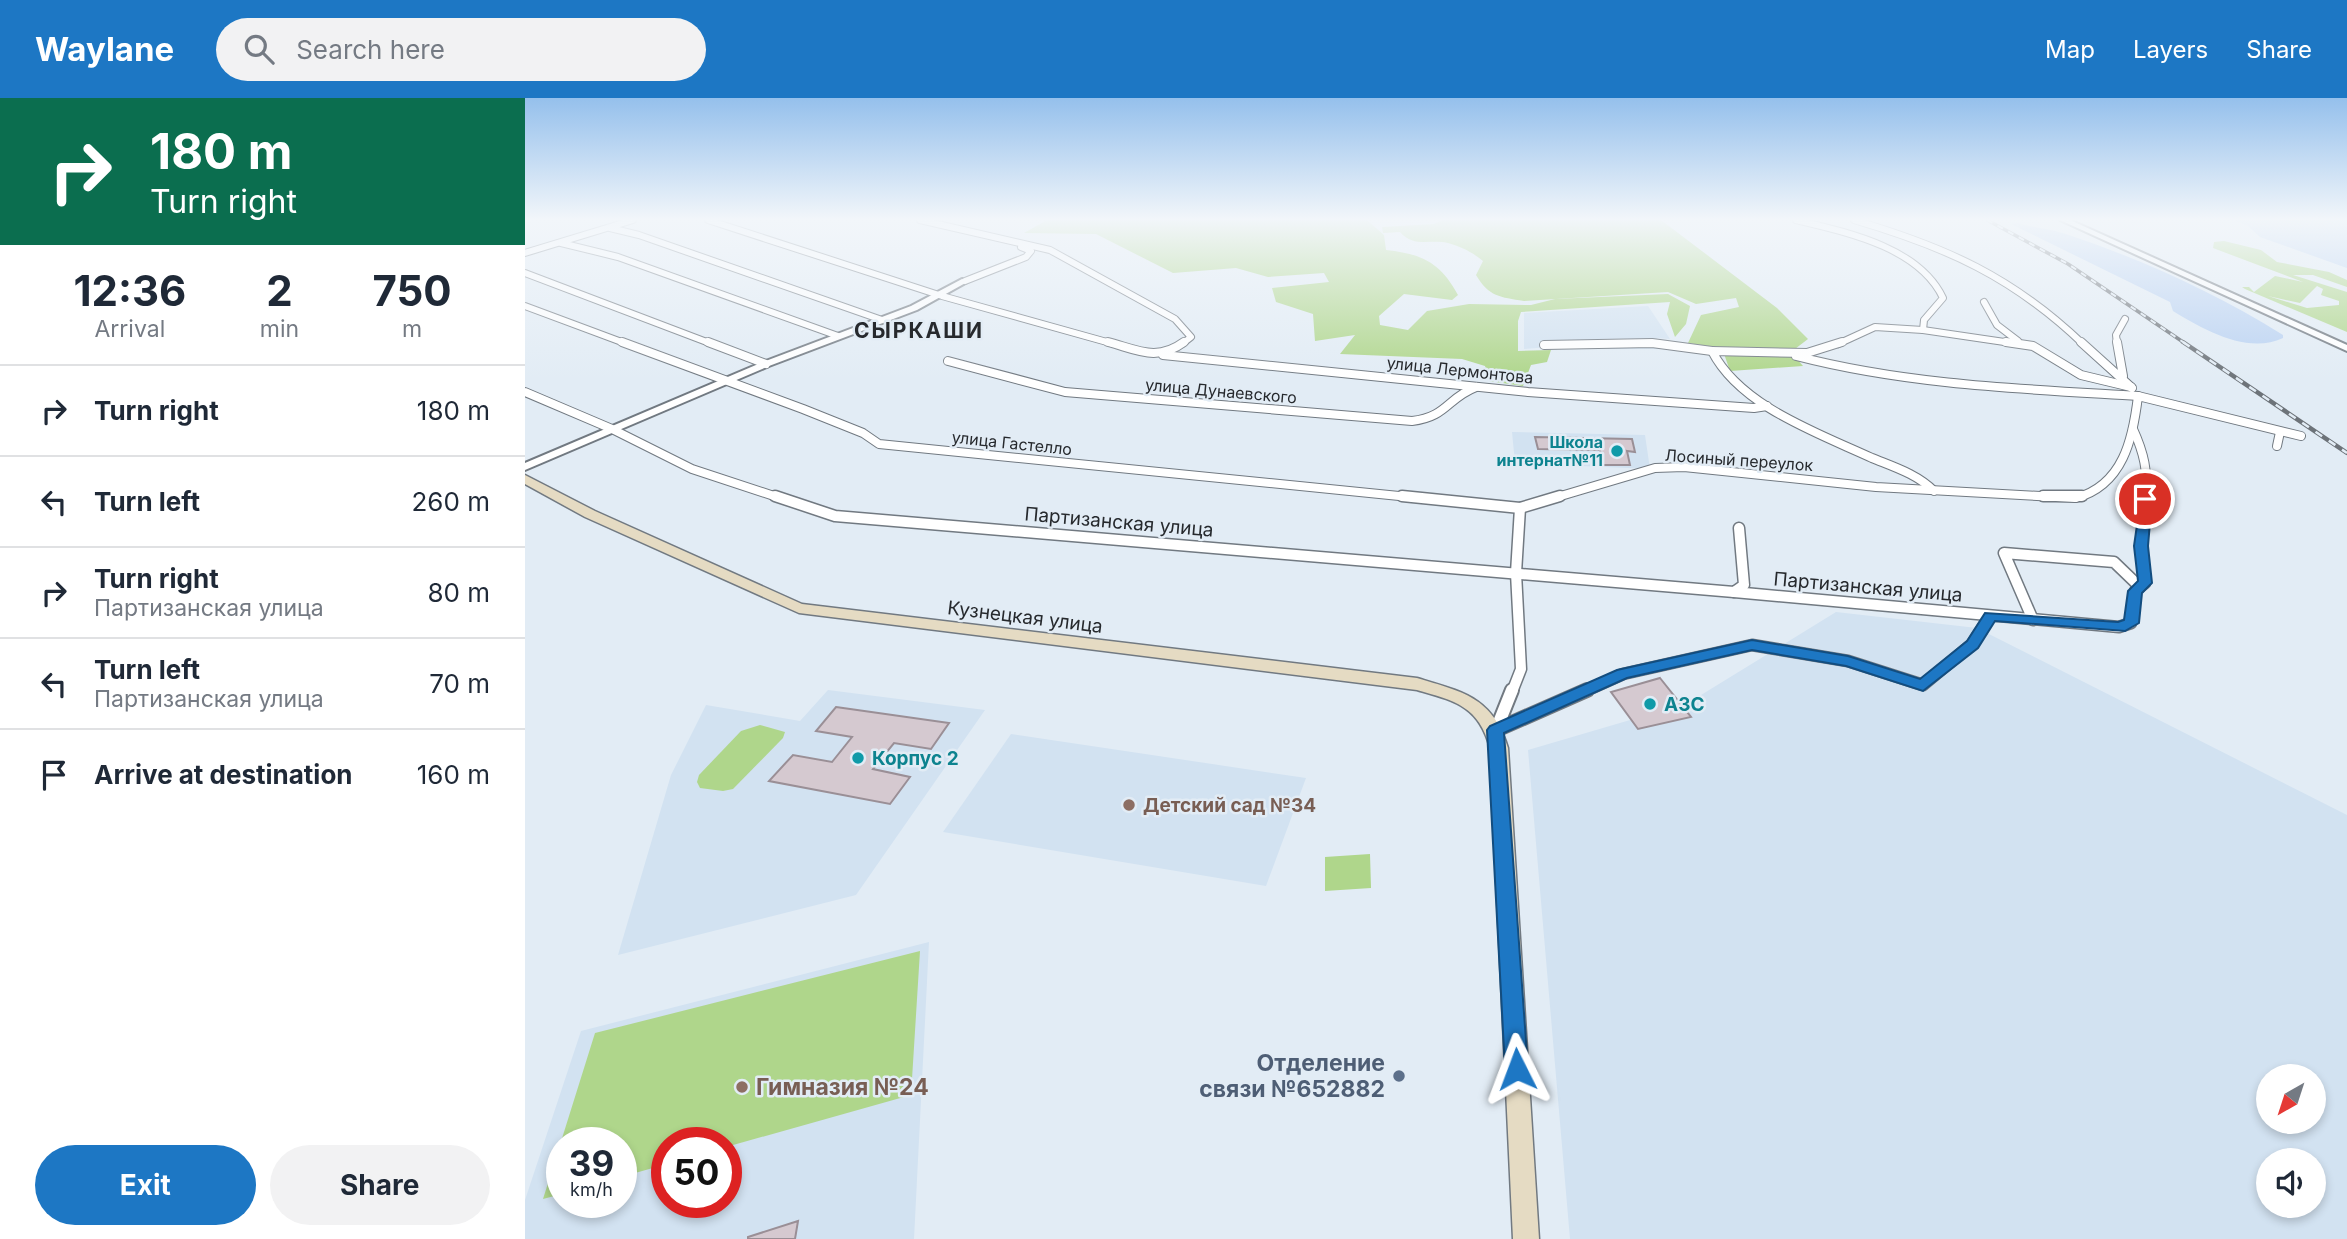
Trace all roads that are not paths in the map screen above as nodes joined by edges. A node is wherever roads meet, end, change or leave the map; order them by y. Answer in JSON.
{"nodes":[{"id":1,"x":525,"y":273,"type":"edge"},
{"id":2,"x":663,"y":273,"type":"edge"},
{"id":3,"x":748,"y":273,"type":"edge"},
{"id":4,"x":873,"y":273,"type":"edge"},
{"id":5,"x":985,"y":273,"type":"edge"},
{"id":6,"x":1092,"y":273,"type":"edge"},
{"id":7,"x":1927,"y":273,"type":"edge"},
{"id":8,"x":1990,"y":273,"type":"edge"},
{"id":9,"x":2182,"y":273,"type":"edge"},
{"id":10,"x":965,"y":281,"type":"joint"},
{"id":11,"x":943,"y":296,"type":"junction"},
{"id":12,"x":1984,"y":302,"type":"dead end"},
{"id":13,"x":525,"y":306,"type":"edge"},
{"id":14,"x":2125,"y":319,"type":"dead end"},
{"id":15,"x":882,"y":320,"type":"junction"},
{"id":16,"x":1923,"y":330,"type":"junction"},
{"id":17,"x":838,"y":336,"type":"junction"},
{"id":18,"x":1545,"y":345,"type":"dead end"},
{"id":19,"x":2027,"y":345,"type":"junction"},
{"id":20,"x":2347,"y":348,"type":"edge"},
{"id":21,"x":1711,"y":351,"type":"junction"},
{"id":22,"x":1151,"y":354,"type":"junction"},
{"id":23,"x":1786,"y":354,"type":"junction"},
{"id":24,"x":948,"y":361,"type":"dead end"},
{"id":25,"x":766,"y":364,"type":"junction"},
{"id":26,"x":2123,"y":376,"type":"junction"},
{"id":27,"x":726,"y":382,"type":"junction"},
{"id":28,"x":1482,"y":386,"type":"junction"},
{"id":29,"x":2131,"y":387,"type":"junction"},
{"id":30,"x":525,"y":392,"type":"edge"},
{"id":31,"x":2138,"y":396,"type":"junction"},
{"id":32,"x":1767,"y":406,"type":"junction"},
{"id":33,"x":612,"y":429,"type":"junction"},
{"id":34,"x":2133,"y":429,"type":"junction"},
{"id":35,"x":2280,"y":432,"type":"junction"},
{"id":36,"x":2301,"y":436,"type":"dead end"},
{"id":37,"x":2277,"y":446,"type":"dead end"},
{"id":38,"x":525,"y":467,"type":"edge"},
{"id":39,"x":525,"y":479,"type":"edge"},
{"id":40,"x":533,"y":488,"type":"edge"},
{"id":41,"x":1934,"y":491,"type":"junction"},
{"id":42,"x":1520,"y":508,"type":"junction"},
{"id":43,"x":1739,"y":528,"type":"dead end"},
{"id":44,"x":1516,"y":573,"type":"junction"},
{"id":45,"x":2140,"y":587,"type":"junction"},
{"id":46,"x":1734,"y":592,"type":"junction"},
{"id":47,"x":1990,"y":616,"type":"junction"},
{"id":48,"x":2033,"y":620,"type":"junction"},
{"id":49,"x":1497,"y":739,"type":"junction"},
{"id":50,"x":1526,"y":1239,"type":"edge"}],
"edges":[{"from":1,"to":25,"type":"street"},
{"from":2,"to":17,"type":"street"},
{"from":3,"to":15,"type":"street"},
{"from":4,"to":11,"type":"street","name":"улица Лермонтова"},
{"from":5,"to":10,"type":"street"},
{"from":6,"to":22,"type":"street","name":"улица Лермонтова"},
{"from":7,"to":16,"type":"street"},
{"from":8,"to":26,"type":"street"},
{"from":9,"to":20,"type":"street"},
{"from":10,"to":11,"type":"street"},
{"from":11,"to":15,"type":"street"},
{"from":11,"to":22,"type":"street","name":"улица Лермонтова"},
{"from":12,"to":19,"type":"street"},
{"from":13,"to":27,"type":"street","name":"улица Гастелло"},
{"from":14,"to":26,"type":"street"},
{"from":15,"to":17,"type":"street"},
{"from":16,"to":19,"type":"street"},
{"from":16,"to":23,"type":"street"},
{"from":17,"to":25,"type":"street"},
{"from":18,"to":21,"type":"street"},
{"from":19,"to":29,"type":"street"},
{"from":21,"to":23,"type":"street"},
{"from":21,"to":32,"type":"street"},
{"from":22,"to":28,"type":"street","name":"улица Лермонтова"},
{"from":23,"to":31,"type":"street"},
{"from":24,"to":28,"type":"street","name":"улица Дунаевского"},
{"from":25,"to":27,"type":"street"},
{"from":26,"to":29,"type":"street"},
{"from":27,"to":33,"type":"street"},
{"from":27,"to":42,"type":"street","name":"улица Гастелло"},
{"from":28,"to":32,"type":"street","name":"улица Лермонтова"},
{"from":29,"to":31,"type":"street"},
{"from":30,"to":33,"type":"street","name":"Партизанская улица"},
{"from":31,"to":34,"type":"street","name":"Лосиный переулок"},
{"from":31,"to":35,"type":"street"},
{"from":32,"to":41,"type":"street"},
{"from":33,"to":38,"type":"street"},
{"from":33,"to":44,"type":"street","name":"Партизанская улица"},
{"from":34,"to":41,"type":"street","name":"Лосиный переулок"},
{"from":34,"to":45,"type":"street","name":"Партизанская улица"},
{"from":35,"to":36,"type":"street"},
{"from":35,"to":37,"type":"street"},
{"from":39,"to":40,"type":"main road","name":"Кузнецкая улица"},
{"from":40,"to":49,"type":"main road","name":"Кузнецкая улица"},
{"from":41,"to":42,"type":"street","name":"Лосиный переулок"},
{"from":42,"to":44,"type":"street"},
{"from":43,"to":46,"type":"street","name":"Партизанская улица"},
{"from":44,"to":46,"type":"street","name":"Партизанская улица"},
{"from":44,"to":49,"type":"street"},
{"from":45,"to":48,"type":"street","name":"Партизанская улица"},
{"from":45,"to":48,"type":"street"},
{"from":46,"to":47,"type":"street","name":"Партизанская улица"},
{"from":47,"to":48,"type":"street","name":"Партизанская улица"},
{"from":47,"to":49,"type":"street"},
{"from":49,"to":50,"type":"main road"}]}
